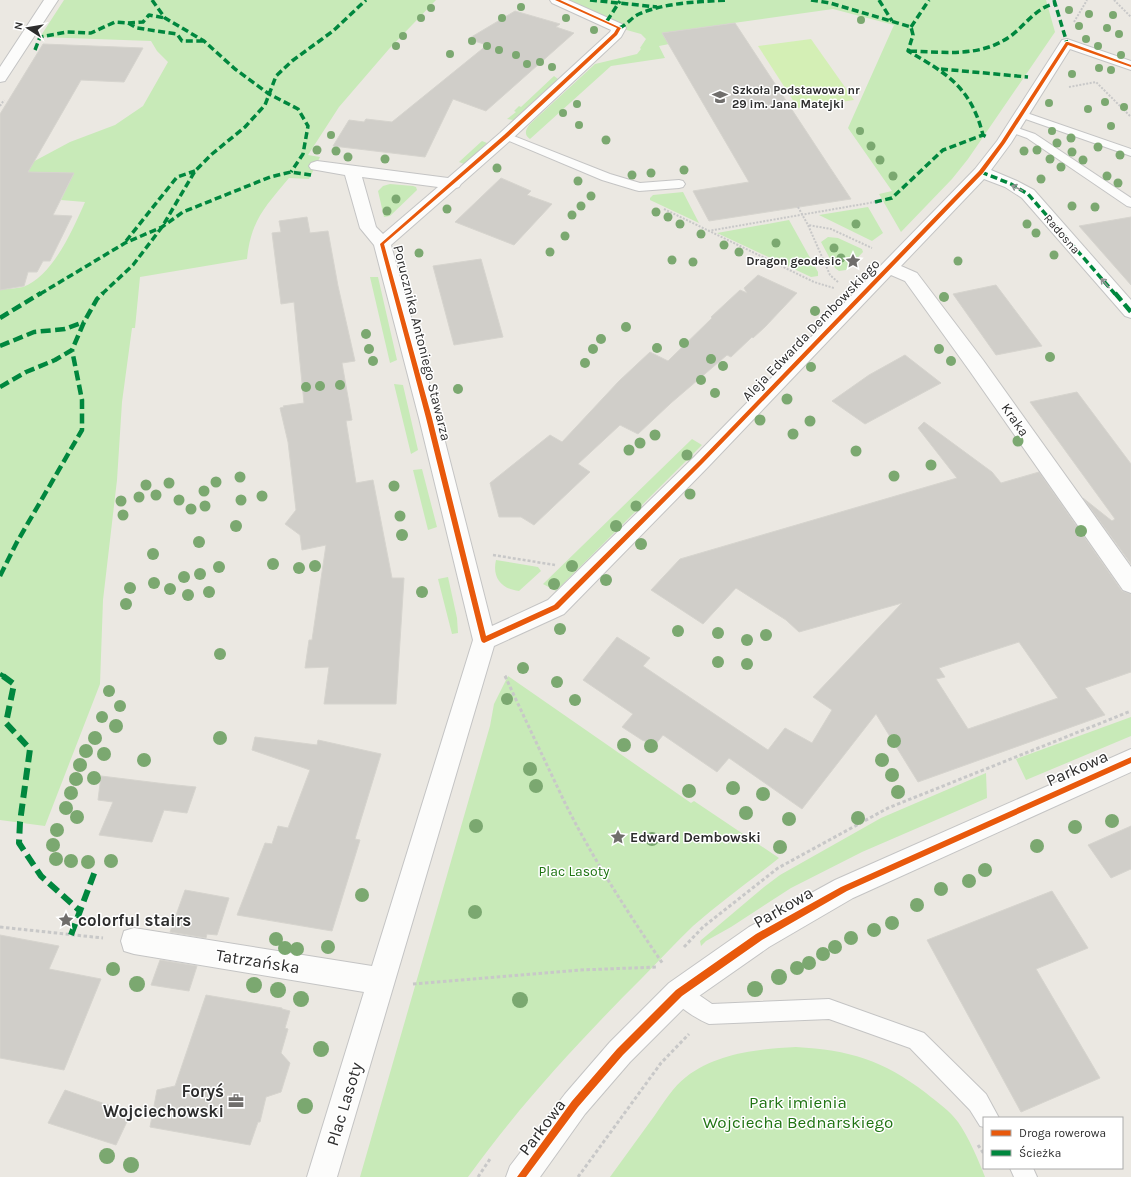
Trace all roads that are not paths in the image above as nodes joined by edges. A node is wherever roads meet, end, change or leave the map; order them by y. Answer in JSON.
{"nodes":[{"id":1,"x":51,"y":0,"type":"edge"},
{"id":2,"x":557,"y":0,"type":"edge"},
{"id":3,"x":1131,"y":66,"type":"edge"},
{"id":4,"x":0,"y":78,"type":"edge"},
{"id":5,"x":1021,"y":114,"type":"junction"},
{"id":6,"x":1012,"y":129,"type":"junction"},
{"id":7,"x":506,"y":136,"type":"junction"},
{"id":8,"x":1131,"y":153,"type":"edge"},
{"id":9,"x":317,"y":166,"type":"dead end"},
{"id":10,"x":352,"y":170,"type":"junction"},
{"id":11,"x":981,"y":172,"type":"junction"},
{"id":12,"x":453,"y":184,"type":"junction"},
{"id":13,"x":679,"y":184,"type":"dead end"},
{"id":14,"x":1131,"y":203,"type":"edge"},
{"id":15,"x":382,"y":244,"type":"junction"},
{"id":16,"x":883,"y":259,"type":"junction"},
{"id":17,"x":1131,"y":312,"type":"edge"},
{"id":18,"x":1131,"y":584,"type":"edge"},
{"id":19,"x":484,"y":640,"type":"junction"},
{"id":20,"x":1131,"y":760,"type":"edge"},
{"id":21,"x":134,"y":941,"type":"road end"},
{"id":22,"x":382,"y":982,"type":"junction"},
{"id":23,"x":679,"y":993,"type":"junction"},
{"id":24,"x":987,"y":1117,"type":"edge"},
{"id":25,"x":322,"y":1177,"type":"edge"},
{"id":26,"x":521,"y":1177,"type":"edge"}],
"edges":[{"from":1,"to":4,"type":"street"},
{"from":2,"to":7,"type":"street","name":"Porucznika Antoniego Stawarza"},
{"from":3,"to":5,"type":"street","name":"Aleja Edwarda Dembowskiego"},
{"from":5,"to":6,"type":"street","name":"Aleja Edwarda Dembowskiego"},
{"from":5,"to":8,"type":"lane"},
{"from":6,"to":11,"type":"street","name":"Aleja Edwarda Dembowskiego"},
{"from":6,"to":14,"type":"lane"},
{"from":7,"to":12,"type":"street","name":"Porucznika Antoniego Stawarza"},
{"from":7,"to":13,"type":"lane"},
{"from":9,"to":10,"type":"street"},
{"from":10,"to":12,"type":"street"},
{"from":10,"to":15,"type":"street","name":"Porucznika Antoniego Stawarza"},
{"from":11,"to":16,"type":"street","name":"Aleja Edwarda Dembowskiego"},
{"from":17,"to":11,"type":"street","name":"Radosna","one_way":true},
{"from":12,"to":15,"type":"street","name":"Porucznika Antoniego Stawarza"},
{"from":15,"to":19,"type":"street","name":"Porucznika Antoniego Stawarza"},
{"from":16,"to":18,"type":"street","name":"Kraka"},
{"from":16,"to":19,"type":"street","name":"Aleja Edwarda Dembowskiego"},
{"from":19,"to":22,"type":"street","name":"Plac Lasoty"},
{"from":20,"to":23,"type":"street","name":"Parkowa"},
{"from":21,"to":22,"type":"street","name":"Tatrzańska"},
{"from":22,"to":25,"type":"street","name":"Plac Lasoty"},
{"from":23,"to":24,"type":"lane"},
{"from":23,"to":26,"type":"street","name":"Parkowa"}]}
